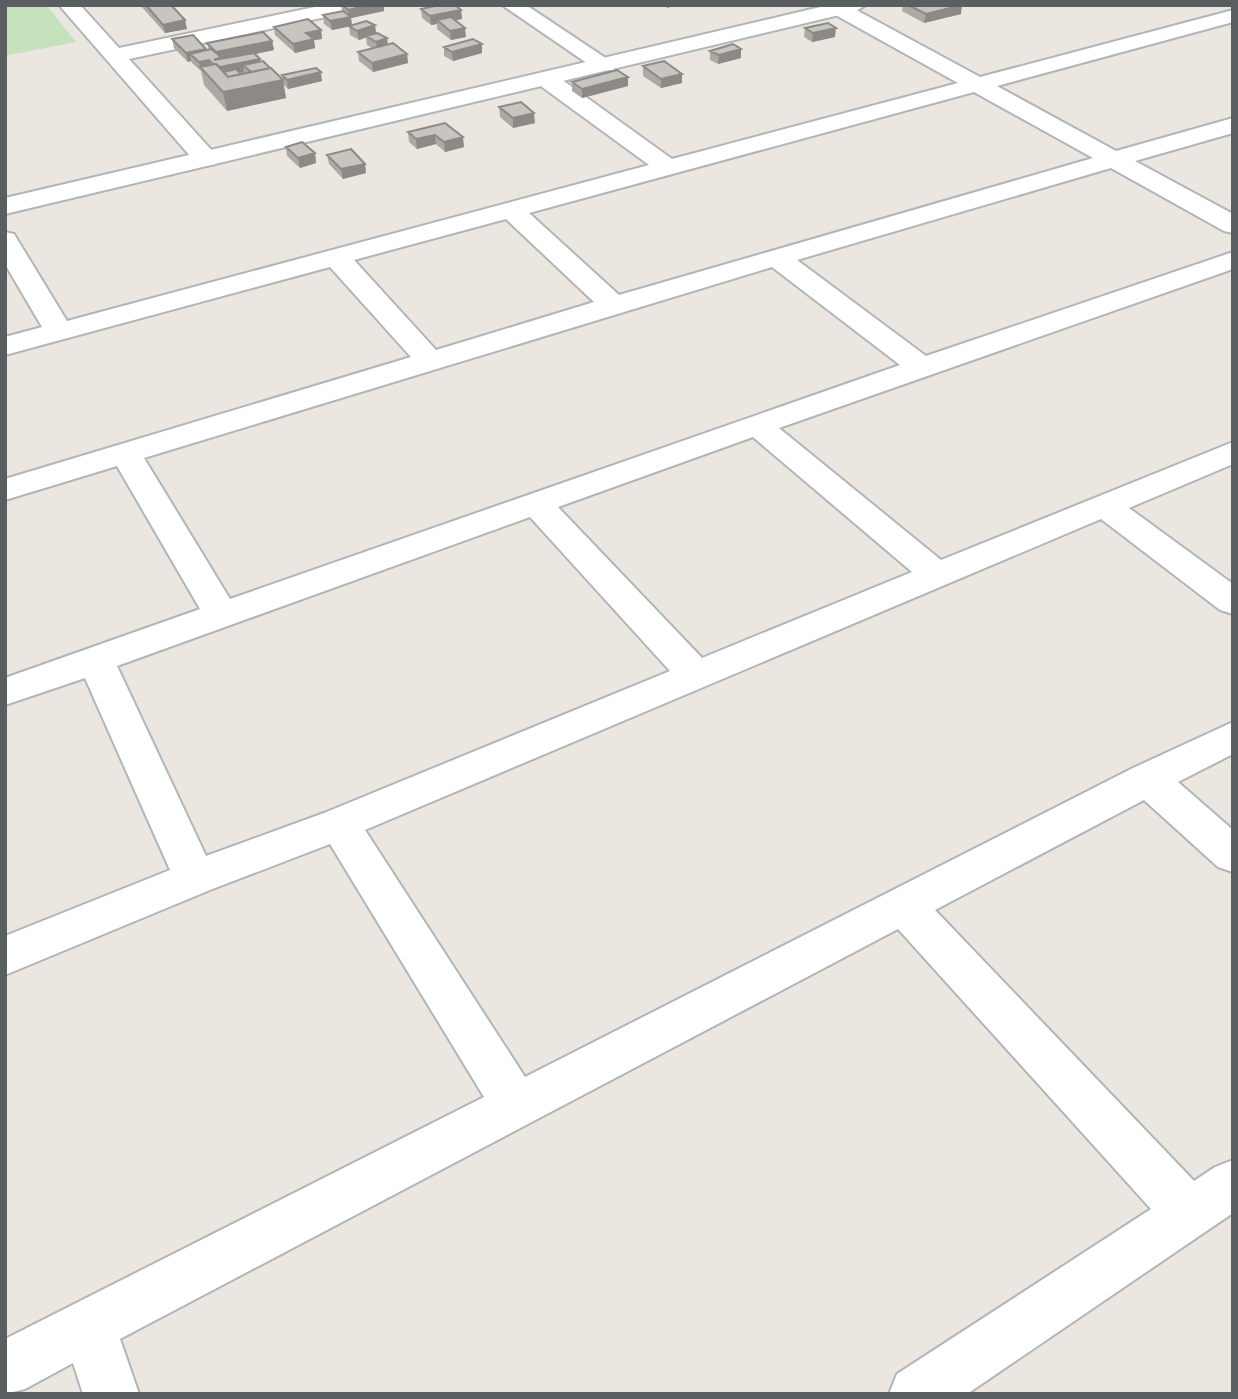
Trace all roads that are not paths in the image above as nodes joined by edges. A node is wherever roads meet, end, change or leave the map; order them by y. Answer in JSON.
{"nodes":[{"id":1,"x":69,"y":5,"type":"edge"},
{"id":2,"x":354,"y":5,"type":"edge"},
{"id":3,"x":512,"y":5,"type":"edge"},
{"id":4,"x":847,"y":7,"type":"edge"},
{"id":5,"x":1233,"y":16,"type":"edge"},
{"id":6,"x":114,"y":56,"type":"junction"},
{"id":7,"x":605,"y":65,"type":"junction"},
{"id":8,"x":546,"y":79,"type":"junction"},
{"id":9,"x":974,"y":86,"type":"junction"},
{"id":10,"x":1233,"y":125,"type":"edge"},
{"id":11,"x":206,"y":159,"type":"junction"},
{"id":12,"x":1111,"y":161,"type":"junction"},
{"id":13,"x":666,"y":166,"type":"junction"},
{"id":14,"x":5,"y":206,"type":"edge"},
{"id":15,"x":510,"y":209,"type":"junction"},
{"id":16,"x":1233,"y":225,"type":"edge"},
{"id":17,"x":5,"y":240,"type":"edge"},
{"id":18,"x":337,"y":258,"type":"junction"},
{"id":19,"x":777,"y":258,"type":"junction"},
{"id":20,"x":1233,"y":260,"type":"edge"},
{"id":21,"x":614,"y":304,"type":"junction"},
{"id":22,"x":59,"y":332,"type":"junction"},
{"id":23,"x":5,"y":346,"type":"edge"},
{"id":24,"x":432,"y":362,"type":"junction"},
{"id":25,"x":924,"y":369,"type":"junction"},
{"id":26,"x":757,"y":425,"type":"junction"},
{"id":27,"x":1233,"y":452,"type":"edge"},
{"id":28,"x":126,"y":455,"type":"junction"},
{"id":29,"x":5,"y":490,"type":"edge"},
{"id":30,"x":537,"y":505,"type":"junction"},
{"id":31,"x":1104,"y":505,"type":"junction"},
{"id":32,"x":937,"y":575,"type":"junction"},
{"id":33,"x":1233,"y":602,"type":"edge"},
{"id":34,"x":222,"y":615,"type":"junction"},
{"id":35,"x":96,"y":660,"type":"junction"},
{"id":36,"x":696,"y":675,"type":"junction"},
{"id":37,"x":5,"y":692,"type":"edge"},
{"id":38,"x":1233,"y":736,"type":"edge"},
{"id":39,"x":1147,"y":779,"type":"junction"},
{"id":40,"x":339,"y":824,"type":"junction"},
{"id":41,"x":1233,"y":855,"type":"edge"},
{"id":42,"x":195,"y":877,"type":"junction"},
{"id":43,"x":905,"y":907,"type":"junction"},
{"id":44,"x":5,"y":956,"type":"edge"},
{"id":45,"x":517,"y":1107,"type":"junction"},
{"id":46,"x":1233,"y":1184,"type":"edge"},
{"id":47,"x":1189,"y":1214,"type":"junction"},
{"id":48,"x":89,"y":1327,"type":"junction"},
{"id":49,"x":5,"y":1369,"type":"edge"},
{"id":50,"x":111,"y":1394,"type":"edge"},
{"id":51,"x":917,"y":1394,"type":"edge"}],
"edges":[{"from":1,"to":6,"type":"street"},
{"from":2,"to":6,"type":"street"},
{"from":3,"to":7,"type":"street"},
{"from":4,"to":7,"type":"street"},
{"from":4,"to":9,"type":"street"},
{"from":5,"to":9,"type":"street"},
{"from":6,"to":11,"type":"street"},
{"from":7,"to":8,"type":"street"},
{"from":8,"to":11,"type":"street"},
{"from":8,"to":13,"type":"street"},
{"from":9,"to":12,"type":"street"},
{"from":9,"to":13,"type":"street"},
{"from":10,"to":12,"type":"street"},
{"from":11,"to":14,"type":"street"},
{"from":12,"to":16,"type":"street"},
{"from":12,"to":19,"type":"street"},
{"from":13,"to":15,"type":"street"},
{"from":15,"to":18,"type":"street"},
{"from":15,"to":21,"type":"street"},
{"from":17,"to":22,"type":"street"},
{"from":18,"to":22,"type":"street"},
{"from":18,"to":24,"type":"street"},
{"from":19,"to":21,"type":"street"},
{"from":19,"to":25,"type":"street"},
{"from":20,"to":25,"type":"street"},
{"from":21,"to":24,"type":"street"},
{"from":22,"to":23,"type":"street"},
{"from":24,"to":28,"type":"street"},
{"from":25,"to":26,"type":"street"},
{"from":26,"to":30,"type":"street"},
{"from":26,"to":32,"type":"street"},
{"from":27,"to":31,"type":"street"},
{"from":28,"to":29,"type":"street"},
{"from":28,"to":34,"type":"street"},
{"from":30,"to":34,"type":"street"},
{"from":30,"to":36,"type":"street"},
{"from":31,"to":32,"type":"street"},
{"from":31,"to":33,"type":"street"},
{"from":32,"to":36,"type":"street"},
{"from":34,"to":35,"type":"street"},
{"from":35,"to":37,"type":"street"},
{"from":35,"to":42,"type":"street"},
{"from":36,"to":40,"type":"street"},
{"from":38,"to":39,"type":"street"},
{"from":39,"to":41,"type":"street"},
{"from":39,"to":43,"type":"street"},
{"from":40,"to":42,"type":"street"},
{"from":40,"to":45,"type":"street"},
{"from":42,"to":44,"type":"street"},
{"from":43,"to":45,"type":"street"},
{"from":43,"to":47,"type":"street"},
{"from":45,"to":48,"type":"street"},
{"from":46,"to":47,"type":"street"},
{"from":47,"to":51,"type":"street"},
{"from":48,"to":49,"type":"street"},
{"from":48,"to":50,"type":"street"}]}
